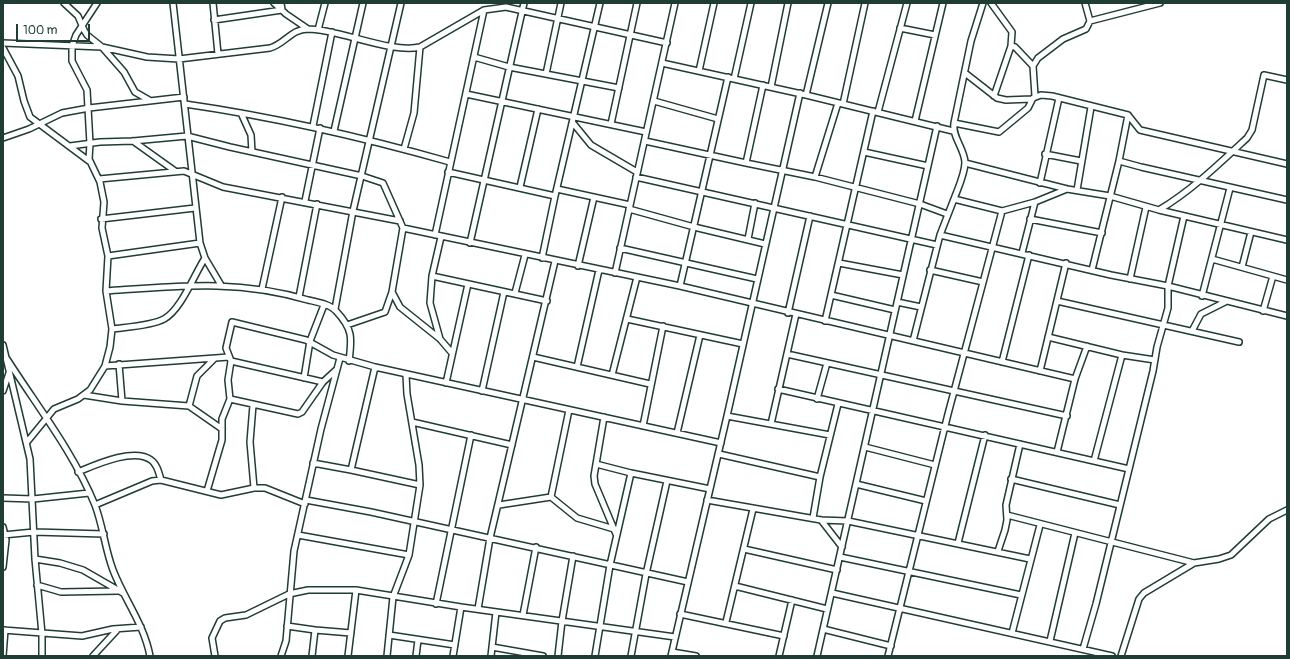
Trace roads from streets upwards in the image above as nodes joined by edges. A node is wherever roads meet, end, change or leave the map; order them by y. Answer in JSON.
{"nodes":[{"id":1,"x":64,"y":3,"type":"edge"},
{"id":2,"x":72,"y":3,"type":"edge"},
{"id":3,"x":97,"y":3,"type":"edge"},
{"id":4,"x":173,"y":3,"type":"edge"},
{"id":5,"x":213,"y":3,"type":"edge"},
{"id":6,"x":274,"y":3,"type":"edge"},
{"id":7,"x":281,"y":3,"type":"edge"},
{"id":8,"x":325,"y":3,"type":"edge"},
{"id":9,"x":363,"y":3,"type":"edge"},
{"id":10,"x":401,"y":3,"type":"edge"},
{"id":11,"x":524,"y":3,"type":"edge"},
{"id":12,"x":561,"y":3,"type":"edge"},
{"id":13,"x":600,"y":3,"type":"edge"},
{"id":14,"x":637,"y":3,"type":"edge"},
{"id":15,"x":675,"y":3,"type":"edge"},
{"id":16,"x":714,"y":3,"type":"edge"},
{"id":17,"x":751,"y":3,"type":"edge"},
{"id":18,"x":788,"y":3,"type":"edge"},
{"id":19,"x":828,"y":3,"type":"edge"},
{"id":20,"x":865,"y":3,"type":"edge"},
{"id":21,"x":907,"y":3,"type":"edge"},
{"id":22,"x":943,"y":3,"type":"edge"},
{"id":23,"x":983,"y":3,"type":"edge"},
{"id":24,"x":991,"y":3,"type":"edge"},
{"id":25,"x":1085,"y":3,"type":"edge"},
{"id":26,"x":1160,"y":3,"type":"edge"},
{"id":27,"x":282,"y":10,"type":"junction"},
{"id":28,"x":484,"y":10,"type":"junction"},
{"id":29,"x":522,"y":10,"type":"junction"},
{"id":30,"x":73,"y":11,"type":"junction"},
{"id":31,"x":557,"y":18,"type":"junction"},
{"id":32,"x":214,"y":20,"type":"junction"},
{"id":33,"x":1090,"y":21,"type":"junction"},
{"id":34,"x":81,"y":25,"type":"junction"},
{"id":35,"x":594,"y":26,"type":"junction"},
{"id":36,"x":900,"y":28,"type":"junction"},
{"id":37,"x":308,"y":29,"type":"junction"},
{"id":38,"x":318,"y":30,"type":"junction"},
{"id":39,"x":332,"y":32,"type":"junction"},
{"id":40,"x":629,"y":34,"type":"junction"},
{"id":41,"x":935,"y":35,"type":"junction"},
{"id":42,"x":356,"y":38,"type":"junction"},
{"id":43,"x":3,"y":43,"type":"edge"},
{"id":44,"x":667,"y":43,"type":"junction"},
{"id":45,"x":391,"y":45,"type":"junction"},
{"id":46,"x":72,"y":46,"type":"junction"},
{"id":47,"x":1011,"y":46,"type":"junction"},
{"id":48,"x":102,"y":47,"type":"junction"},
{"id":49,"x":420,"y":47,"type":"junction"},
{"id":50,"x":3,"y":48,"type":"edge"},
{"id":51,"x":218,"y":54,"type":"junction"},
{"id":52,"x":474,"y":57,"type":"junction"},
{"id":53,"x":180,"y":59,"type":"junction"},
{"id":54,"x":662,"y":63,"type":"junction"},
{"id":55,"x":1033,"y":66,"type":"junction"},
{"id":56,"x":509,"y":68,"type":"junction"},
{"id":57,"x":699,"y":71,"type":"junction"},
{"id":58,"x":546,"y":74,"type":"junction"},
{"id":59,"x":965,"y":74,"type":"junction"},
{"id":60,"x":728,"y":77,"type":"junction"},
{"id":61,"x":734,"y":79,"type":"junction"},
{"id":62,"x":1287,"y":80,"type":"edge"},
{"id":63,"x":582,"y":81,"type":"junction"},
{"id":64,"x":763,"y":85,"type":"junction"},
{"id":65,"x":771,"y":87,"type":"junction"},
{"id":66,"x":618,"y":88,"type":"junction"},
{"id":67,"x":800,"y":93,"type":"junction"},
{"id":68,"x":466,"y":94,"type":"junction"},
{"id":69,"x":806,"y":95,"type":"junction"},
{"id":70,"x":994,"y":96,"type":"junction"},
{"id":71,"x":184,"y":97,"type":"junction"},
{"id":72,"x":1033,"y":98,"type":"junction"},
{"id":73,"x":1058,"y":98,"type":"junction"},
{"id":74,"x":149,"y":100,"type":"junction"},
{"id":75,"x":654,"y":101,"type":"junction"},
{"id":76,"x":502,"y":102,"type":"junction"},
{"id":77,"x":840,"y":103,"type":"junction"},
{"id":78,"x":184,"y":104,"type":"junction"},
{"id":79,"x":1091,"y":107,"type":"junction"},
{"id":80,"x":89,"y":108,"type":"junction"},
{"id":81,"x":538,"y":109,"type":"junction"},
{"id":82,"x":875,"y":112,"type":"junction"},
{"id":83,"x":241,"y":113,"type":"junction"},
{"id":84,"x":1128,"y":115,"type":"junction"},
{"id":85,"x":574,"y":117,"type":"junction"},
{"id":86,"x":718,"y":119,"type":"junction"},
{"id":87,"x":915,"y":121,"type":"junction"},
{"id":88,"x":573,"y":123,"type":"junction"},
{"id":89,"x":954,"y":123,"type":"junction"},
{"id":90,"x":38,"y":124,"type":"junction"},
{"id":91,"x":611,"y":124,"type":"junction"},
{"id":92,"x":313,"y":126,"type":"junction"},
{"id":93,"x":937,"y":126,"type":"junction"},
{"id":94,"x":320,"y":128,"type":"junction"},
{"id":95,"x":334,"y":131,"type":"junction"},
{"id":96,"x":953,"y":131,"type":"junction"},
{"id":97,"x":646,"y":132,"type":"junction"},
{"id":98,"x":187,"y":136,"type":"junction"},
{"id":99,"x":4,"y":139,"type":"edge"},
{"id":100,"x":370,"y":140,"type":"junction"},
{"id":101,"x":133,"y":141,"type":"junction"},
{"id":102,"x":645,"y":141,"type":"junction"},
{"id":103,"x":90,"y":144,"type":"junction"},
{"id":104,"x":70,"y":146,"type":"junction"},
{"id":105,"x":404,"y":149,"type":"junction"},
{"id":106,"x":1233,"y":151,"type":"junction"},
{"id":107,"x":252,"y":152,"type":"junction"},
{"id":108,"x":864,"y":152,"type":"junction"},
{"id":109,"x":1045,"y":154,"type":"junction"},
{"id":110,"x":710,"y":156,"type":"junction"},
{"id":111,"x":89,"y":161,"type":"junction"},
{"id":112,"x":1081,"y":161,"type":"junction"},
{"id":113,"x":1119,"y":161,"type":"junction"},
{"id":114,"x":450,"y":162,"type":"junction"},
{"id":115,"x":746,"y":163,"type":"junction"},
{"id":116,"x":965,"y":163,"type":"junction"},
{"id":117,"x":312,"y":164,"type":"junction"},
{"id":118,"x":1287,"y":164,"type":"edge"},
{"id":119,"x":928,"y":166,"type":"junction"},
{"id":120,"x":783,"y":170,"type":"junction"},
{"id":121,"x":174,"y":171,"type":"junction"},
{"id":122,"x":448,"y":172,"type":"junction"},
{"id":123,"x":192,"y":174,"type":"junction"},
{"id":124,"x":637,"y":174,"type":"junction"},
{"id":125,"x":362,"y":176,"type":"junction"},
{"id":126,"x":815,"y":178,"type":"junction"},
{"id":127,"x":99,"y":179,"type":"junction"},
{"id":128,"x":483,"y":179,"type":"junction"},
{"id":129,"x":1200,"y":180,"type":"junction"},
{"id":130,"x":1040,"y":182,"type":"junction"},
{"id":131,"x":520,"y":187,"type":"junction"},
{"id":132,"x":855,"y":187,"type":"junction"},
{"id":133,"x":1230,"y":188,"type":"junction"},
{"id":134,"x":557,"y":189,"type":"junction"},
{"id":135,"x":1067,"y":189,"type":"junction"},
{"id":136,"x":1077,"y":190,"type":"junction"},
{"id":137,"x":702,"y":191,"type":"junction"},
{"id":138,"x":555,"y":196,"type":"junction"},
{"id":139,"x":1110,"y":196,"type":"junction"},
{"id":140,"x":282,"y":197,"type":"junction"},
{"id":141,"x":594,"y":197,"type":"junction"},
{"id":142,"x":954,"y":199,"type":"junction"},
{"id":143,"x":1287,"y":200,"type":"edge"},
{"id":144,"x":305,"y":201,"type":"junction"},
{"id":145,"x":1035,"y":202,"type":"junction"},
{"id":146,"x":755,"y":203,"type":"junction"},
{"id":147,"x":317,"y":204,"type":"junction"},
{"id":148,"x":920,"y":204,"type":"junction"},
{"id":149,"x":630,"y":207,"type":"junction"},
{"id":150,"x":774,"y":207,"type":"junction"},
{"id":151,"x":1146,"y":207,"type":"junction"},
{"id":152,"x":195,"y":208,"type":"junction"},
{"id":153,"x":1159,"y":210,"type":"junction"},
{"id":154,"x":353,"y":211,"type":"junction"},
{"id":155,"x":1002,"y":211,"type":"junction"},
{"id":156,"x":947,"y":214,"type":"junction"},
{"id":157,"x":810,"y":216,"type":"junction"},
{"id":158,"x":1184,"y":216,"type":"junction"},
{"id":159,"x":102,"y":219,"type":"junction"},
{"id":160,"x":1030,"y":219,"type":"junction"},
{"id":161,"x":400,"y":221,"type":"junction"},
{"id":162,"x":847,"y":224,"type":"junction"},
{"id":163,"x":1220,"y":224,"type":"junction"},
{"id":164,"x":694,"y":227,"type":"junction"},
{"id":165,"x":403,"y":228,"type":"junction"},
{"id":166,"x":1251,"y":232,"type":"junction"},
{"id":167,"x":1102,"y":233,"type":"junction"},
{"id":168,"x":435,"y":235,"type":"junction"},
{"id":169,"x":940,"y":235,"type":"junction"},
{"id":170,"x":441,"y":237,"type":"junction"},
{"id":171,"x":748,"y":239,"type":"junction"},
{"id":172,"x":911,"y":239,"type":"junction"},
{"id":173,"x":1287,"y":240,"type":"edge"},
{"id":174,"x":200,"y":243,"type":"junction"},
{"id":175,"x":470,"y":243,"type":"junction"},
{"id":176,"x":765,"y":244,"type":"junction"},
{"id":177,"x":937,"y":245,"type":"junction"},
{"id":178,"x":992,"y":246,"type":"junction"},
{"id":179,"x":620,"y":248,"type":"junction"},
{"id":180,"x":1022,"y":253,"type":"junction"},
{"id":181,"x":524,"y":255,"type":"junction"},
{"id":182,"x":1029,"y":255,"type":"junction"},
{"id":183,"x":108,"y":256,"type":"junction"},
{"id":184,"x":205,"y":258,"type":"junction"},
{"id":185,"x":542,"y":258,"type":"junction"},
{"id":186,"x":1212,"y":259,"type":"junction"},
{"id":187,"x":555,"y":261,"type":"junction"},
{"id":188,"x":686,"y":263,"type":"junction"},
{"id":189,"x":839,"y":263,"type":"junction"},
{"id":190,"x":1066,"y":263,"type":"junction"},
{"id":191,"x":578,"y":266,"type":"junction"},
{"id":192,"x":1242,"y":267,"type":"junction"},
{"id":193,"x":599,"y":270,"type":"junction"},
{"id":194,"x":930,"y":270,"type":"junction"},
{"id":195,"x":1092,"y":270,"type":"junction"},
{"id":196,"x":615,"y":273,"type":"junction"},
{"id":197,"x":903,"y":275,"type":"junction"},
{"id":198,"x":432,"y":276,"type":"junction"},
{"id":199,"x":1273,"y":276,"type":"junction"},
{"id":200,"x":637,"y":277,"type":"junction"},
{"id":201,"x":757,"y":279,"type":"junction"},
{"id":202,"x":1130,"y":279,"type":"junction"},
{"id":203,"x":1287,"y":280,"type":"edge"},
{"id":204,"x":983,"y":282,"type":"junction"},
{"id":205,"x":468,"y":284,"type":"junction"},
{"id":206,"x":190,"y":285,"type":"junction"},
{"id":207,"x":221,"y":285,"type":"junction"},
{"id":208,"x":680,"y":286,"type":"junction"},
{"id":209,"x":1168,"y":286,"type":"junction"},
{"id":210,"x":262,"y":289,"type":"junction"},
{"id":211,"x":106,"y":291,"type":"junction"},
{"id":212,"x":392,"y":292,"type":"junction"},
{"id":213,"x":504,"y":292,"type":"junction"},
{"id":214,"x":515,"y":294,"type":"junction"},
{"id":215,"x":831,"y":295,"type":"junction"},
{"id":216,"x":1202,"y":296,"type":"junction"},
{"id":217,"x":299,"y":297,"type":"junction"},
{"id":218,"x":547,"y":301,"type":"junction"},
{"id":219,"x":1057,"y":301,"type":"junction"},
{"id":220,"x":897,"y":302,"type":"junction"},
{"id":221,"x":1226,"y":302,"type":"junction"},
{"id":222,"x":752,"y":304,"type":"junction"},
{"id":223,"x":324,"y":305,"type":"junction"},
{"id":224,"x":921,"y":307,"type":"junction"},
{"id":225,"x":335,"y":309,"type":"junction"},
{"id":226,"x":895,"y":310,"type":"junction"},
{"id":227,"x":1263,"y":311,"type":"junction"},
{"id":228,"x":788,"y":312,"type":"junction"},
{"id":229,"x":796,"y":314,"type":"junction"},
{"id":230,"x":1287,"y":316,"type":"edge"},
{"id":231,"x":627,"y":319,"type":"junction"},
{"id":232,"x":825,"y":321,"type":"junction"},
{"id":233,"x":347,"y":325,"type":"junction"},
{"id":234,"x":1163,"y":325,"type":"junction"},
{"id":235,"x":663,"y":326,"type":"junction"},
{"id":236,"x":112,"y":329,"type":"junction"},
{"id":237,"x":1192,"y":331,"type":"junction"},
{"id":238,"x":700,"y":336,"type":"junction"},
{"id":239,"x":890,"y":336,"type":"junction"},
{"id":240,"x":1048,"y":337,"type":"junction"},
{"id":241,"x":440,"y":339,"type":"junction"},
{"id":242,"x":310,"y":341,"type":"junction"},
{"id":243,"x":913,"y":341,"type":"junction"},
{"id":244,"x":1239,"y":342,"type":"dead end"},
{"id":245,"x":743,"y":344,"type":"junction"},
{"id":246,"x":3,"y":345,"type":"edge"},
{"id":247,"x":1087,"y":346,"type":"junction"},
{"id":248,"x":452,"y":353,"type":"junction"},
{"id":249,"x":787,"y":354,"type":"junction"},
{"id":250,"x":965,"y":354,"type":"junction"},
{"id":251,"x":1122,"y":355,"type":"junction"},
{"id":252,"x":340,"y":358,"type":"junction"},
{"id":253,"x":533,"y":358,"type":"junction"},
{"id":254,"x":7,"y":359,"type":"junction"},
{"id":255,"x":214,"y":359,"type":"junction"},
{"id":256,"x":230,"y":359,"type":"junction"},
{"id":257,"x":1155,"y":360,"type":"junction"},
{"id":258,"x":349,"y":361,"type":"junction"},
{"id":259,"x":1002,"y":362,"type":"junction"},
{"id":260,"x":827,"y":363,"type":"junction"},
{"id":261,"x":119,"y":364,"type":"junction"},
{"id":262,"x":105,"y":366,"type":"junction"},
{"id":263,"x":375,"y":367,"type":"junction"},
{"id":264,"x":577,"y":367,"type":"junction"},
{"id":265,"x":336,"y":370,"type":"junction"},
{"id":266,"x":1040,"y":371,"type":"junction"},
{"id":267,"x":9,"y":372,"type":"junction"},
{"id":268,"x":882,"y":374,"type":"junction"},
{"id":269,"x":406,"y":375,"type":"junction"},
{"id":270,"x":612,"y":375,"type":"junction"},
{"id":271,"x":304,"y":378,"type":"junction"},
{"id":272,"x":1075,"y":379,"type":"junction"},
{"id":273,"x":323,"y":382,"type":"junction"},
{"id":274,"x":446,"y":383,"type":"junction"},
{"id":275,"x":650,"y":384,"type":"junction"},
{"id":276,"x":778,"y":389,"type":"junction"},
{"id":277,"x":955,"y":390,"type":"junction"},
{"id":278,"x":3,"y":391,"type":"edge"},
{"id":279,"x":482,"y":391,"type":"junction"},
{"id":280,"x":84,"y":395,"type":"junction"},
{"id":281,"x":230,"y":399,"type":"junction"},
{"id":282,"x":817,"y":399,"type":"junction"},
{"id":283,"x":523,"y":400,"type":"junction"},
{"id":284,"x":122,"y":401,"type":"junction"},
{"id":285,"x":838,"y":404,"type":"junction"},
{"id":286,"x":253,"y":405,"type":"junction"},
{"id":287,"x":189,"y":406,"type":"junction"},
{"id":288,"x":569,"y":410,"type":"junction"},
{"id":289,"x":874,"y":411,"type":"junction"},
{"id":290,"x":728,"y":416,"type":"junction"},
{"id":291,"x":1067,"y":416,"type":"junction"},
{"id":292,"x":604,"y":417,"type":"junction"},
{"id":293,"x":45,"y":418,"type":"junction"},
{"id":294,"x":412,"y":422,"type":"junction"},
{"id":295,"x":771,"y":424,"type":"junction"},
{"id":296,"x":643,"y":426,"type":"junction"},
{"id":297,"x":945,"y":426,"type":"junction"},
{"id":298,"x":222,"y":429,"type":"junction"},
{"id":299,"x":677,"y":433,"type":"junction"},
{"id":300,"x":472,"y":434,"type":"junction"},
{"id":301,"x":830,"y":435,"type":"junction"},
{"id":302,"x":985,"y":435,"type":"junction"},
{"id":303,"x":26,"y":442,"type":"junction"},
{"id":304,"x":721,"y":443,"type":"junction"},
{"id":305,"x":1020,"y":444,"type":"junction"},
{"id":306,"x":512,"y":445,"type":"junction"},
{"id":307,"x":865,"y":447,"type":"junction"},
{"id":308,"x":1057,"y":452,"type":"junction"},
{"id":309,"x":719,"y":454,"type":"junction"},
{"id":310,"x":1094,"y":461,"type":"junction"},
{"id":311,"x":313,"y":463,"type":"junction"},
{"id":312,"x":596,"y":464,"type":"junction"},
{"id":313,"x":935,"y":465,"type":"junction"},
{"id":314,"x":1130,"y":469,"type":"junction"},
{"id":315,"x":351,"y":470,"type":"junction"},
{"id":316,"x":78,"y":472,"type":"junction"},
{"id":317,"x":631,"y":473,"type":"junction"},
{"id":318,"x":820,"y":477,"type":"junction"},
{"id":319,"x":1011,"y":479,"type":"junction"},
{"id":320,"x":161,"y":480,"type":"junction"},
{"id":321,"x":667,"y":480,"type":"junction"},
{"id":322,"x":856,"y":484,"type":"junction"},
{"id":323,"x":420,"y":485,"type":"junction"},
{"id":324,"x":254,"y":488,"type":"junction"},
{"id":325,"x":710,"y":490,"type":"junction"},
{"id":326,"x":207,"y":491,"type":"junction"},
{"id":327,"x":89,"y":493,"type":"junction"},
{"id":328,"x":551,"y":497,"type":"junction"},
{"id":329,"x":3,"y":498,"type":"edge"},
{"id":330,"x":33,"y":499,"type":"junction"},
{"id":331,"x":707,"y":500,"type":"junction"},
{"id":332,"x":926,"y":501,"type":"junction"},
{"id":333,"x":305,"y":502,"type":"junction"},
{"id":334,"x":95,"y":505,"type":"junction"},
{"id":335,"x":498,"y":505,"type":"junction"},
{"id":336,"x":1120,"y":505,"type":"junction"},
{"id":337,"x":753,"y":509,"type":"junction"},
{"id":338,"x":1287,"y":510,"type":"edge"},
{"id":339,"x":1006,"y":515,"type":"junction"},
{"id":340,"x":813,"y":518,"type":"junction"},
{"id":341,"x":821,"y":520,"type":"junction"},
{"id":342,"x":848,"y":521,"type":"junction"},
{"id":343,"x":415,"y":522,"type":"junction"},
{"id":344,"x":1040,"y":525,"type":"junction"},
{"id":345,"x":3,"y":527,"type":"edge"},
{"id":346,"x":451,"y":530,"type":"junction"},
{"id":347,"x":34,"y":532,"type":"junction"},
{"id":348,"x":615,"y":532,"type":"junction"},
{"id":349,"x":1075,"y":533,"type":"junction"},
{"id":350,"x":104,"y":534,"type":"junction"},
{"id":351,"x":5,"y":535,"type":"edge"},
{"id":352,"x":298,"y":535,"type":"junction"},
{"id":353,"x":918,"y":536,"type":"junction"},
{"id":354,"x":490,"y":538,"type":"junction"},
{"id":355,"x":958,"y":543,"type":"junction"},
{"id":356,"x":1112,"y":543,"type":"junction"},
{"id":357,"x":842,"y":547,"type":"junction"},
{"id":358,"x":536,"y":548,"type":"junction"},
{"id":359,"x":744,"y":549,"type":"junction"},
{"id":360,"x":998,"y":551,"type":"junction"},
{"id":361,"x":409,"y":555,"type":"junction"},
{"id":362,"x":574,"y":556,"type":"junction"},
{"id":363,"x":840,"y":556,"type":"junction"},
{"id":364,"x":35,"y":559,"type":"junction"},
{"id":365,"x":1030,"y":559,"type":"junction"},
{"id":366,"x":1194,"y":563,"type":"junction"},
{"id":367,"x":610,"y":565,"type":"junction"},
{"id":368,"x":3,"y":567,"type":"edge"},
{"id":369,"x":837,"y":570,"type":"junction"},
{"id":370,"x":909,"y":573,"type":"junction"},
{"id":371,"x":646,"y":574,"type":"junction"},
{"id":372,"x":688,"y":582,"type":"junction"},
{"id":373,"x":37,"y":585,"type":"junction"},
{"id":374,"x":735,"y":586,"type":"junction"},
{"id":375,"x":356,"y":590,"type":"junction"},
{"id":376,"x":122,"y":592,"type":"junction"},
{"id":377,"x":832,"y":593,"type":"junction"},
{"id":378,"x":289,"y":594,"type":"junction"},
{"id":379,"x":1021,"y":595,"type":"junction"},
{"id":380,"x":393,"y":597,"type":"junction"},
{"id":381,"x":792,"y":600,"type":"junction"},
{"id":382,"x":436,"y":604,"type":"junction"},
{"id":383,"x":460,"y":608,"type":"junction"},
{"id":384,"x":827,"y":609,"type":"junction"},
{"id":385,"x":901,"y":609,"type":"junction"},
{"id":386,"x":478,"y":610,"type":"junction"},
{"id":387,"x":496,"y":612,"type":"junction"},
{"id":388,"x":680,"y":614,"type":"junction"},
{"id":389,"x":523,"y":615,"type":"junction"},
{"id":390,"x":562,"y":621,"type":"junction"},
{"id":391,"x":726,"y":622,"type":"junction"},
{"id":392,"x":287,"y":626,"type":"junction"},
{"id":393,"x":599,"y":626,"type":"junction"},
{"id":394,"x":141,"y":627,"type":"junction"},
{"id":395,"x":118,"y":629,"type":"junction"},
{"id":396,"x":823,"y":629,"type":"junction"},
{"id":397,"x":4,"y":630,"type":"edge"},
{"id":398,"x":315,"y":630,"type":"junction"},
{"id":399,"x":636,"y":630,"type":"junction"},
{"id":400,"x":351,"y":633,"type":"junction"},
{"id":401,"x":1012,"y":633,"type":"junction"},
{"id":402,"x":42,"y":634,"type":"junction"},
{"id":403,"x":389,"y":636,"type":"junction"},
{"id":404,"x":784,"y":636,"type":"junction"},
{"id":405,"x":675,"y":637,"type":"junction"},
{"id":406,"x":418,"y":640,"type":"junction"},
{"id":407,"x":1050,"y":641,"type":"junction"},
{"id":408,"x":455,"y":645,"type":"junction"},
{"id":409,"x":891,"y":646,"type":"junction"},
{"id":410,"x":492,"y":647,"type":"junction"},
{"id":411,"x":1083,"y":648,"type":"junction"},
{"id":412,"x":672,"y":654,"type":"edge"},
{"id":413,"x":3,"y":656,"type":"edge"},
{"id":414,"x":42,"y":656,"type":"edge"},
{"id":415,"x":93,"y":656,"type":"edge"},
{"id":416,"x":150,"y":656,"type":"edge"},
{"id":417,"x":215,"y":656,"type":"edge"},
{"id":418,"x":281,"y":656,"type":"edge"},
{"id":419,"x":312,"y":656,"type":"edge"},
{"id":420,"x":348,"y":656,"type":"edge"},
{"id":421,"x":387,"y":656,"type":"edge"},
{"id":422,"x":416,"y":656,"type":"edge"},
{"id":423,"x":453,"y":656,"type":"edge"},
{"id":424,"x":491,"y":656,"type":"edge"},
{"id":425,"x":544,"y":656,"type":"edge"},
{"id":426,"x":558,"y":656,"type":"edge"},
{"id":427,"x":595,"y":656,"type":"edge"},
{"id":428,"x":632,"y":656,"type":"edge"},
{"id":429,"x":696,"y":656,"type":"edge"},
{"id":430,"x":780,"y":656,"type":"edge"},
{"id":431,"x":817,"y":656,"type":"edge"},
{"id":432,"x":888,"y":656,"type":"edge"},
{"id":433,"x":1112,"y":656,"type":"edge"},
{"id":434,"x":1121,"y":656,"type":"edge"}],
"edges":[{"from":1,"to":30,"type":"street"},
{"from":2,"to":30,"type":"street"},
{"from":3,"to":34,"type":"street"},
{"from":4,"to":53,"type":"street"},
{"from":5,"to":32,"type":"street"},
{"from":6,"to":27,"type":"street"},
{"from":7,"to":27,"type":"street"},
{"from":8,"to":38,"type":"street"},
{"from":9,"to":42,"type":"street"},
{"from":10,"to":45,"type":"street"},
{"from":11,"to":29,"type":"street"},
{"from":12,"to":31,"type":"street"},
{"from":13,"to":35,"type":"street"},
{"from":14,"to":40,"type":"street"},
{"from":15,"to":44,"type":"street"},
{"from":16,"to":57,"type":"street"},
{"from":17,"to":61,"type":"street"},
{"from":18,"to":65,"type":"street"},
{"from":19,"to":69,"type":"street"},
{"from":20,"to":77,"type":"street"},
{"from":21,"to":36,"type":"street"},
{"from":22,"to":41,"type":"street"},
{"from":23,"to":59,"type":"street"},
{"from":24,"to":47,"type":"street"},
{"from":25,"to":33,"type":"street"},
{"from":26,"to":33,"type":"street"},
{"from":27,"to":32,"type":"street"},
{"from":27,"to":37,"type":"street"},
{"from":28,"to":29,"type":"street"},
{"from":28,"to":49,"type":"street"},
{"from":28,"to":52,"type":"street"},
{"from":29,"to":31,"type":"street"},
{"from":29,"to":56,"type":"street"},
{"from":30,"to":34,"type":"street"},
{"from":31,"to":35,"type":"street"},
{"from":31,"to":58,"type":"street"},
{"from":32,"to":51,"type":"street"},
{"from":33,"to":55,"type":"street"},
{"from":34,"to":46,"type":"street"},
{"from":34,"to":48,"type":"street"},
{"from":35,"to":40,"type":"street"},
{"from":35,"to":63,"type":"street"},
{"from":36,"to":41,"type":"street"},
{"from":36,"to":82,"type":"street"},
{"from":37,"to":38,"type":"street"},
{"from":37,"to":51,"type":"street"},
{"from":38,"to":39,"type":"street"},
{"from":39,"to":42,"type":"street"},
{"from":39,"to":92,"type":"street"},
{"from":40,"to":44,"type":"street"},
{"from":40,"to":66,"type":"street"},
{"from":41,"to":87,"type":"street"},
{"from":42,"to":45,"type":"street"},
{"from":42,"to":95,"type":"street"},
{"from":43,"to":46,"type":"street"},
{"from":44,"to":54,"type":"street"},
{"from":45,"to":49,"type":"street"},
{"from":45,"to":100,"type":"street"},
{"from":46,"to":48,"type":"street"},
{"from":46,"to":80,"type":"street"},
{"from":47,"to":55,"type":"street"},
{"from":47,"to":70,"type":"street"},
{"from":48,"to":53,"type":"street"},
{"from":48,"to":74,"type":"street"},
{"from":49,"to":105,"type":"street"},
{"from":50,"to":90,"type":"street"},
{"from":51,"to":53,"type":"street"},
{"from":52,"to":56,"type":"street"},
{"from":52,"to":68,"type":"street"},
{"from":53,"to":71,"type":"street"},
{"from":54,"to":57,"type":"street"},
{"from":54,"to":75,"type":"street"},
{"from":55,"to":72,"type":"street"},
{"from":56,"to":58,"type":"street"},
{"from":56,"to":76,"type":"street"},
{"from":57,"to":60,"type":"street"},
{"from":58,"to":63,"type":"street"},
{"from":59,"to":70,"type":"street"},
{"from":59,"to":89,"type":"street"},
{"from":60,"to":61,"type":"street"},
{"from":60,"to":86,"type":"street"},
{"from":61,"to":64,"type":"street"},
{"from":62,"to":106,"type":"street"},
{"from":63,"to":66,"type":"street"},
{"from":63,"to":85,"type":"street"},
{"from":64,"to":65,"type":"street"},
{"from":64,"to":115,"type":"street"},
{"from":65,"to":67,"type":"street"},
{"from":66,"to":91,"type":"street"},
{"from":67,"to":69,"type":"street"},
{"from":67,"to":120,"type":"street"},
{"from":68,"to":76,"type":"street"},
{"from":68,"to":114,"type":"street"},
{"from":69,"to":77,"type":"street"},
{"from":70,"to":72,"type":"street"},
{"from":71,"to":74,"type":"street"},
{"from":71,"to":78,"type":"street"},
{"from":72,"to":73,"type":"street"},
{"from":72,"to":89,"type":"street"},
{"from":73,"to":79,"type":"street"},
{"from":73,"to":109,"type":"street"},
{"from":74,"to":80,"type":"street"},
{"from":75,"to":86,"type":"street"},
{"from":75,"to":97,"type":"street"},
{"from":76,"to":81,"type":"street"},
{"from":76,"to":128,"type":"street"},
{"from":77,"to":82,"type":"street"},
{"from":77,"to":126,"type":"street"},
{"from":78,"to":83,"type":"street"},
{"from":78,"to":98,"type":"street"},
{"from":79,"to":84,"type":"street"},
{"from":79,"to":112,"type":"street"},
{"from":80,"to":90,"type":"street"},
{"from":80,"to":103,"type":"street"},
{"from":81,"to":85,"type":"street"},
{"from":81,"to":131,"type":"street"},
{"from":82,"to":87,"type":"street"},
{"from":82,"to":108,"type":"street"},
{"from":83,"to":92,"type":"street"},
{"from":83,"to":107,"type":"street"},
{"from":84,"to":106,"type":"street"},
{"from":84,"to":113,"type":"street"},
{"from":85,"to":88,"type":"street"},
{"from":85,"to":91,"type":"street"},
{"from":86,"to":110,"type":"street"},
{"from":87,"to":93,"type":"street"},
{"from":88,"to":124,"type":"street"},
{"from":88,"to":134,"type":"street"},
{"from":89,"to":96,"type":"street"},
{"from":90,"to":99,"type":"street"},
{"from":90,"to":104,"type":"street"},
{"from":91,"to":97,"type":"street"},
{"from":92,"to":94,"type":"street"},
{"from":93,"to":96,"type":"street"},
{"from":93,"to":119,"type":"street"},
{"from":94,"to":95,"type":"street"},
{"from":94,"to":117,"type":"street"},
{"from":95,"to":100,"type":"street"},
{"from":96,"to":116,"type":"street"},
{"from":97,"to":102,"type":"street"},
{"from":98,"to":101,"type":"street"},
{"from":98,"to":107,"type":"street"},
{"from":98,"to":123,"type":"street"},
{"from":100,"to":105,"type":"street"},
{"from":100,"to":125,"type":"street"},
{"from":101,"to":103,"type":"street"},
{"from":101,"to":121,"type":"street"},
{"from":102,"to":110,"type":"street"},
{"from":102,"to":124,"type":"street"},
{"from":103,"to":104,"type":"street"},
{"from":103,"to":111,"type":"street"},
{"from":104,"to":111,"type":"street"},
{"from":105,"to":114,"type":"street"},
{"from":106,"to":118,"type":"street"},
{"from":106,"to":129,"type":"street"},
{"from":107,"to":117,"type":"street"},
{"from":108,"to":119,"type":"street"},
{"from":108,"to":132,"type":"street"},
{"from":109,"to":112,"type":"street"},
{"from":109,"to":130,"type":"street"},
{"from":110,"to":115,"type":"street"},
{"from":110,"to":137,"type":"street"},
{"from":111,"to":127,"type":"street"},
{"from":112,"to":136,"type":"street"},
{"from":113,"to":129,"type":"street"},
{"from":113,"to":139,"type":"street"},
{"from":114,"to":122,"type":"street"},
{"from":115,"to":120,"type":"street"},
{"from":116,"to":130,"type":"street"},
{"from":116,"to":142,"type":"street"},
{"from":117,"to":125,"type":"street"},
{"from":117,"to":144,"type":"street"},
{"from":119,"to":148,"type":"street"},
{"from":120,"to":126,"type":"street"},
{"from":120,"to":150,"type":"street"},
{"from":121,"to":123,"type":"street"},
{"from":121,"to":127,"type":"street"},
{"from":122,"to":128,"type":"street"},
{"from":122,"to":168,"type":"street"},
{"from":123,"to":140,"type":"street"},
{"from":123,"to":152,"type":"street"},
{"from":124,"to":137,"type":"street"},
{"from":124,"to":149,"type":"street"},
{"from":125,"to":154,"type":"street"},
{"from":125,"to":161,"type":"street"},
{"from":126,"to":132,"type":"street"},
{"from":127,"to":159,"type":"street"},
{"from":128,"to":131,"type":"street"},
{"from":128,"to":175,"type":"street"},
{"from":129,"to":133,"type":"street"},
{"from":129,"to":153,"type":"street"},
{"from":130,"to":135,"type":"street"},
{"from":131,"to":138,"type":"street"},
{"from":132,"to":148,"type":"street"},
{"from":132,"to":162,"type":"street"},
{"from":133,"to":143,"type":"street"},
{"from":133,"to":163,"type":"street"},
{"from":134,"to":138,"type":"street"},
{"from":134,"to":141,"type":"street"},
{"from":135,"to":136,"type":"street"},
{"from":135,"to":145,"type":"street"},
{"from":136,"to":139,"type":"street"},
{"from":137,"to":146,"type":"street"},
{"from":137,"to":164,"type":"street"},
{"from":138,"to":185,"type":"street"},
{"from":139,"to":151,"type":"street"},
{"from":139,"to":167,"type":"street"},
{"from":140,"to":144,"type":"street"},
{"from":140,"to":210,"type":"street"},
{"from":141,"to":149,"type":"street"},
{"from":141,"to":191,"type":"street"},
{"from":142,"to":155,"type":"street"},
{"from":142,"to":156,"type":"street"},
{"from":144,"to":147,"type":"street"},
{"from":145,"to":155,"type":"street"},
{"from":145,"to":160,"type":"street"},
{"from":146,"to":150,"type":"street"},
{"from":146,"to":171,"type":"street"},
{"from":147,"to":154,"type":"street"},
{"from":147,"to":217,"type":"street"},
{"from":148,"to":156,"type":"street"},
{"from":148,"to":172,"type":"street"},
{"from":149,"to":164,"type":"street"},
{"from":149,"to":179,"type":"street"},
{"from":150,"to":157,"type":"street"},
{"from":150,"to":176,"type":"street"},
{"from":151,"to":153,"type":"street"},
{"from":151,"to":202,"type":"street"},
{"from":152,"to":159,"type":"street"},
{"from":152,"to":174,"type":"street"},
{"from":153,"to":158,"type":"street"},
{"from":154,"to":161,"type":"street"},
{"from":154,"to":225,"type":"street"},
{"from":155,"to":178,"type":"street"},
{"from":156,"to":169,"type":"street"},
{"from":157,"to":162,"type":"street"},
{"from":157,"to":228,"type":"street"},
{"from":158,"to":163,"type":"street"},
{"from":158,"to":209,"type":"street"},
{"from":159,"to":183,"type":"street"},
{"from":160,"to":167,"type":"street"},
{"from":160,"to":180,"type":"street"},
{"from":161,"to":165,"type":"street"},
{"from":162,"to":172,"type":"street"},
{"from":162,"to":189,"type":"street"},
{"from":163,"to":166,"type":"street"},
{"from":163,"to":186,"type":"street"},
{"from":164,"to":171,"type":"street"},
{"from":164,"to":188,"type":"street"},
{"from":165,"to":168,"type":"street"},
{"from":165,"to":212,"type":"street"},
{"from":166,"to":173,"type":"street"},
{"from":166,"to":192,"type":"street"},
{"from":167,"to":195,"type":"street"},
{"from":168,"to":170,"type":"street"},
{"from":169,"to":177,"type":"street"},
{"from":169,"to":178,"type":"street"},
{"from":170,"to":175,"type":"street"},
{"from":170,"to":198,"type":"street"},
{"from":171,"to":176,"type":"street"},
{"from":172,"to":177,"type":"street"},
{"from":172,"to":197,"type":"street"},
{"from":174,"to":183,"type":"street"},
{"from":174,"to":184,"type":"street"},
{"from":175,"to":181,"type":"street"},
{"from":176,"to":201,"type":"street"},
{"from":177,"to":194,"type":"street"},
{"from":178,"to":180,"type":"street"},
{"from":178,"to":204,"type":"street"},
{"from":179,"to":188,"type":"street"},
{"from":179,"to":196,"type":"street"},
{"from":180,"to":182,"type":"street"},
{"from":181,"to":185,"type":"street"},
{"from":181,"to":214,"type":"street"},
{"from":182,"to":190,"type":"street"},
{"from":182,"to":259,"type":"street"},
{"from":183,"to":211,"type":"street"},
{"from":184,"to":206,"type":"street"},
{"from":184,"to":207,"type":"street"},
{"from":185,"to":187,"type":"street"},
{"from":186,"to":192,"type":"street"},
{"from":186,"to":216,"type":"street"},
{"from":187,"to":191,"type":"street"},
{"from":187,"to":218,"type":"street"},
{"from":188,"to":201,"type":"street"},
{"from":188,"to":208,"type":"street"},
{"from":189,"to":197,"type":"street"},
{"from":189,"to":215,"type":"street"},
{"from":190,"to":195,"type":"street"},
{"from":190,"to":219,"type":"street"},
{"from":191,"to":193,"type":"street"},
{"from":192,"to":199,"type":"street"},
{"from":193,"to":196,"type":"street"},
{"from":193,"to":264,"type":"street"},
{"from":194,"to":204,"type":"street"},
{"from":194,"to":224,"type":"street"},
{"from":195,"to":202,"type":"street"},
{"from":196,"to":200,"type":"street"},
{"from":197,"to":220,"type":"street"},
{"from":198,"to":205,"type":"street"},
{"from":198,"to":241,"type":"street"},
{"from":199,"to":203,"type":"street"},
{"from":199,"to":227,"type":"street"},
{"from":200,"to":208,"type":"street"},
{"from":200,"to":231,"type":"street"},
{"from":201,"to":222,"type":"street"},
{"from":202,"to":209,"type":"street"},
{"from":204,"to":250,"type":"street"},
{"from":205,"to":213,"type":"street"},
{"from":205,"to":248,"type":"street"},
{"from":206,"to":207,"type":"street"},
{"from":206,"to":211,"type":"street"},
{"from":206,"to":236,"type":"street"},
{"from":207,"to":210,"type":"street"},
{"from":208,"to":222,"type":"street"},
{"from":209,"to":216,"type":"street"},
{"from":209,"to":234,"type":"street"},
{"from":210,"to":217,"type":"street"},
{"from":211,"to":236,"type":"street"},
{"from":212,"to":233,"type":"street"},
{"from":212,"to":241,"type":"street"},
{"from":213,"to":214,"type":"street"},
{"from":213,"to":279,"type":"street"},
{"from":214,"to":218,"type":"street"},
{"from":215,"to":226,"type":"street"},
{"from":215,"to":232,"type":"street"},
{"from":216,"to":221,"type":"street"},
{"from":217,"to":223,"type":"street"},
{"from":218,"to":253,"type":"street"},
{"from":219,"to":234,"type":"street"},
{"from":219,"to":240,"type":"street"},
{"from":220,"to":224,"type":"street"},
{"from":220,"to":226,"type":"street"},
{"from":221,"to":227,"type":"street"},
{"from":221,"to":237,"type":"street"},
{"from":222,"to":228,"type":"street"},
{"from":222,"to":245,"type":"street"},
{"from":223,"to":225,"type":"street"},
{"from":223,"to":242,"type":"street"},
{"from":224,"to":243,"type":"street"},
{"from":225,"to":233,"type":"street"},
{"from":226,"to":239,"type":"street"},
{"from":227,"to":230,"type":"street"},
{"from":228,"to":229,"type":"street"},
{"from":229,"to":232,"type":"street"},
{"from":229,"to":249,"type":"street"},
{"from":231,"to":235,"type":"street"},
{"from":231,"to":270,"type":"street"},
{"from":232,"to":239,"type":"street"},
{"from":233,"to":258,"type":"street"},
{"from":234,"to":237,"type":"street"},
{"from":234,"to":257,"type":"street"},
{"from":235,"to":238,"type":"street"},
{"from":235,"to":275,"type":"street"},
{"from":236,"to":262,"type":"street"},
{"from":237,"to":244,"type":"street"},
{"from":238,"to":245,"type":"street"},
{"from":238,"to":299,"type":"street"},
{"from":239,"to":243,"type":"street"},
{"from":239,"to":268,"type":"street"},
{"from":240,"to":247,"type":"street"},
{"from":240,"to":266,"type":"street"},
{"from":241,"to":248,"type":"street"},
{"from":242,"to":252,"type":"street"},
{"from":242,"to":256,"type":"street"},
{"from":242,"to":271,"type":"street"},
{"from":243,"to":250,"type":"street"},
{"from":245,"to":290,"type":"street"},
{"from":246,"to":254,"type":"street"},
{"from":247,"to":251,"type":"street"},
{"from":247,"to":272,"type":"street"},
{"from":248,"to":274,"type":"street"},
{"from":249,"to":260,"type":"street"},
{"from":249,"to":276,"type":"street"},
{"from":250,"to":259,"type":"street"},
{"from":250,"to":277,"type":"street"},
{"from":251,"to":257,"type":"street"},
{"from":251,"to":310,"type":"street"},
{"from":252,"to":258,"type":"street"},
{"from":252,"to":265,"type":"street"},
{"from":253,"to":264,"type":"street"},
{"from":253,"to":283,"type":"street"},
{"from":254,"to":267,"type":"street"},
{"from":254,"to":293,"type":"street"},
{"from":255,"to":256,"type":"street"},
{"from":255,"to":261,"type":"street"},
{"from":255,"to":287,"type":"street"},
{"from":256,"to":271,"type":"street"},
{"from":256,"to":281,"type":"street"},
{"from":257,"to":314,"type":"street"},
{"from":258,"to":263,"type":"street"},
{"from":259,"to":266,"type":"street"},
{"from":260,"to":268,"type":"street"},
{"from":260,"to":282,"type":"street"},
{"from":261,"to":262,"type":"street"},
{"from":261,"to":284,"type":"street"},
{"from":262,"to":280,"type":"street"},
{"from":263,"to":269,"type":"street"},
{"from":263,"to":315,"type":"street"},
{"from":264,"to":270,"type":"street"},
{"from":265,"to":273,"type":"street"},
{"from":265,"to":311,"type":"street"},
{"from":266,"to":272,"type":"street"},
{"from":267,"to":278,"type":"street"},
{"from":267,"to":303,"type":"street"},
{"from":268,"to":277,"type":"street"},
{"from":268,"to":289,"type":"street"},
{"from":269,"to":274,"type":"street"},
{"from":269,"to":294,"type":"street"},
{"from":270,"to":275,"type":"street"},
{"from":271,"to":273,"type":"street"},
{"from":272,"to":291,"type":"street"},
{"from":273,"to":286,"type":"street"},
{"from":274,"to":279,"type":"street"},
{"from":275,"to":296,"type":"street"},
{"from":276,"to":282,"type":"street"},
{"from":276,"to":295,"type":"street"},
{"from":277,"to":291,"type":"street"},
{"from":277,"to":297,"type":"street"},
{"from":279,"to":283,"type":"street"},
{"from":280,"to":284,"type":"street"},
{"from":280,"to":293,"type":"street"},
{"from":281,"to":286,"type":"street"},
{"from":281,"to":298,"type":"street"},
{"from":282,"to":285,"type":"street"},
{"from":283,"to":288,"type":"street"},
{"from":283,"to":306,"type":"street"},
{"from":284,"to":287,"type":"street"},
{"from":285,"to":289,"type":"street"},
{"from":285,"to":301,"type":"street"},
{"from":286,"to":324,"type":"street"},
{"from":287,"to":298,"type":"street"},
{"from":288,"to":292,"type":"street"},
{"from":288,"to":328,"type":"street"},
{"from":289,"to":297,"type":"street"},
{"from":289,"to":307,"type":"street"},
{"from":290,"to":295,"type":"street"},
{"from":290,"to":304,"type":"street"},
{"from":291,"to":308,"type":"street"},
{"from":292,"to":296,"type":"street"},
{"from":292,"to":312,"type":"street"},
{"from":293,"to":303,"type":"street"},
{"from":293,"to":316,"type":"street"},
{"from":294,"to":300,"type":"street"},
{"from":294,"to":323,"type":"street"},
{"from":295,"to":301,"type":"street"},
{"from":296,"to":299,"type":"street"},
{"from":297,"to":302,"type":"street"},
{"from":297,"to":313,"type":"street"},
{"from":298,"to":326,"type":"street"},
{"from":299,"to":304,"type":"street"},
{"from":300,"to":306,"type":"street"},
{"from":300,"to":346,"type":"street"},
{"from":301,"to":318,"type":"street"},
{"from":302,"to":305,"type":"street"},
{"from":302,"to":355,"type":"street"},
{"from":303,"to":330,"type":"street"},
{"from":304,"to":309,"type":"street"},
{"from":305,"to":308,"type":"street"},
{"from":305,"to":319,"type":"street"},
{"from":306,"to":335,"type":"street"},
{"from":307,"to":313,"type":"street"},
{"from":307,"to":322,"type":"street"},
{"from":308,"to":310,"type":"street"},
{"from":309,"to":318,"type":"street"},
{"from":309,"to":325,"type":"street"},
{"from":310,"to":314,"type":"street"},
{"from":311,"to":315,"type":"street"},
{"from":311,"to":333,"type":"street"},
{"from":312,"to":317,"type":"street"},
{"from":312,"to":348,"type":"street"},
{"from":313,"to":332,"type":"street"},
{"from":314,"to":336,"type":"street"},
{"from":315,"to":323,"type":"street"},
{"from":316,"to":320,"type":"street"},
{"from":316,"to":327,"type":"street"},
{"from":317,"to":321,"type":"street"},
{"from":317,"to":348,"type":"street"},
{"from":318,"to":340,"type":"street"},
{"from":319,"to":336,"type":"street"},
{"from":319,"to":339,"type":"street"},
{"from":320,"to":326,"type":"street"},
{"from":320,"to":334,"type":"street"},
{"from":321,"to":325,"type":"street"},
{"from":321,"to":371,"type":"street"},
{"from":322,"to":332,"type":"street"},
{"from":322,"to":342,"type":"street"},
{"from":323,"to":343,"type":"street"},
{"from":324,"to":326,"type":"street"},
{"from":324,"to":333,"type":"street"},
{"from":325,"to":331,"type":"street"},
{"from":327,"to":330,"type":"street"},
{"from":327,"to":334,"type":"street"},
{"from":328,"to":335,"type":"street"},
{"from":328,"to":348,"type":"street"},
{"from":329,"to":330,"type":"street"},
{"from":330,"to":347,"type":"street"},
{"from":331,"to":337,"type":"street"},
{"from":331,"to":372,"type":"street"},
{"from":332,"to":353,"type":"street"},
{"from":333,"to":343,"type":"street"},
{"from":333,"to":352,"type":"street"},
{"from":334,"to":350,"type":"street"},
{"from":335,"to":354,"type":"street"},
{"from":336,"to":356,"type":"street"},
{"from":337,"to":340,"type":"street"},
{"from":337,"to":359,"type":"street"},
{"from":338,"to":366,"type":"street"},
{"from":339,"to":344,"type":"street"},
{"from":339,"to":360,"type":"street"},
{"from":340,"to":341,"type":"street"},
{"from":341,"to":342,"type":"street"},
{"from":341,"to":357,"type":"street"},
{"from":342,"to":353,"type":"street"},
{"from":342,"to":357,"type":"street"},
{"from":343,"to":346,"type":"street"},
{"from":343,"to":361,"type":"street"},
{"from":344,"to":349,"type":"street"},
{"from":344,"to":365,"type":"street"},
{"from":345,"to":351,"type":"street"},
{"from":346,"to":354,"type":"street"},
{"from":346,"to":382,"type":"street"},
{"from":347,"to":350,"type":"street"},
{"from":347,"to":351,"type":"street"},
{"from":347,"to":364,"type":"street"},
{"from":348,"to":367,"type":"street"},
{"from":349,"to":356,"type":"street"},
{"from":349,"to":407,"type":"street"},
{"from":350,"to":376,"type":"street"},
{"from":351,"to":368,"type":"street"},
{"from":352,"to":361,"type":"street"},
{"from":352,"to":378,"type":"street"},
{"from":353,"to":355,"type":"street"},
{"from":353,"to":370,"type":"street"},
{"from":354,"to":358,"type":"street"},
{"from":354,"to":386,"type":"street"},
{"from":355,"to":360,"type":"street"},
{"from":356,"to":366,"type":"street"},
{"from":356,"to":411,"type":"street"},
{"from":357,"to":363,"type":"street"},
{"from":358,"to":362,"type":"street"},
{"from":358,"to":389,"type":"street"},
{"from":359,"to":369,"type":"street"},
{"from":359,"to":374,"type":"street"},
{"from":360,"to":365,"type":"street"},
{"from":361,"to":380,"type":"street"},
{"from":362,"to":367,"type":"street"},
{"from":362,"to":390,"type":"street"},
{"from":363,"to":369,"type":"street"},
{"from":363,"to":370,"type":"street"},
{"from":364,"to":373,"type":"street"},
{"from":364,"to":376,"type":"street"},
{"from":365,"to":379,"type":"street"},
{"from":366,"to":434,"type":"street"},
{"from":367,"to":371,"type":"street"},
{"from":367,"to":393,"type":"street"},
{"from":369,"to":377,"type":"street"},
{"from":370,"to":379,"type":"street"},
{"from":370,"to":385,"type":"street"},
{"from":371,"to":372,"type":"street"},
{"from":371,"to":399,"type":"street"},
{"from":372,"to":388,"type":"street"},
{"from":373,"to":376,"type":"street"},
{"from":373,"to":402,"type":"street"},
{"from":374,"to":381,"type":"street"},
{"from":374,"to":391,"type":"street"},
{"from":375,"to":378,"type":"street"},
{"from":375,"to":380,"type":"street"},
{"from":375,"to":400,"type":"street"},
{"from":376,"to":394,"type":"street"},
{"from":377,"to":384,"type":"street"},
{"from":377,"to":385,"type":"street"},
{"from":378,"to":392,"type":"street"},
{"from":378,"to":417,"type":"street"},
{"from":379,"to":401,"type":"street"},
{"from":380,"to":382,"type":"street"},
{"from":380,"to":403,"type":"street"},
{"from":381,"to":384,"type":"street"},
{"from":381,"to":404,"type":"street"},
{"from":382,"to":383,"type":"street"},
{"from":383,"to":386,"type":"street"},
{"from":383,"to":408,"type":"street"},
{"from":384,"to":396,"type":"street"},
{"from":385,"to":401,"type":"street"},
{"from":385,"to":409,"type":"street"},
{"from":386,"to":387,"type":"street"},
{"from":387,"to":389,"type":"street"},
{"from":387,"to":410,"type":"street"},
{"from":388,"to":391,"type":"street"},
{"from":388,"to":405,"type":"street"},
{"from":389,"to":390,"type":"street"},
{"from":390,"to":393,"type":"street"},
{"from":390,"to":426,"type":"street"},
{"from":391,"to":404,"type":"street"},
{"from":392,"to":398,"type":"street"},
{"from":392,"to":418,"type":"street"},
{"from":393,"to":399,"type":"street"},
{"from":393,"to":427,"type":"street"},
{"from":394,"to":395,"type":"street"},
{"from":394,"to":416,"type":"street"},
{"from":395,"to":402,"type":"street"},
{"from":395,"to":415,"type":"street"},
{"from":396,"to":409,"type":"street"},
{"from":396,"to":431,"type":"street"},
{"from":397,"to":402,"type":"street"},
{"from":397,"to":413,"type":"street"},
{"from":398,"to":400,"type":"street"},
{"from":398,"to":419,"type":"street"},
{"from":399,"to":405,"type":"street"},
{"from":399,"to":428,"type":"street"},
{"from":400,"to":420,"type":"street"},
{"from":401,"to":407,"type":"street"},
{"from":402,"to":414,"type":"street"},
{"from":403,"to":406,"type":"street"},
{"from":403,"to":421,"type":"street"},
{"from":404,"to":430,"type":"street"},
{"from":405,"to":412,"type":"street"},
{"from":406,"to":408,"type":"street"},
{"from":406,"to":422,"type":"street"},
{"from":407,"to":411,"type":"street"},
{"from":408,"to":423,"type":"street"},
{"from":409,"to":432,"type":"street"},
{"from":410,"to":424,"type":"street"},
{"from":410,"to":425,"type":"street"},
{"from":411,"to":433,"type":"street"},
{"from":412,"to":429,"type":"street"}]}
